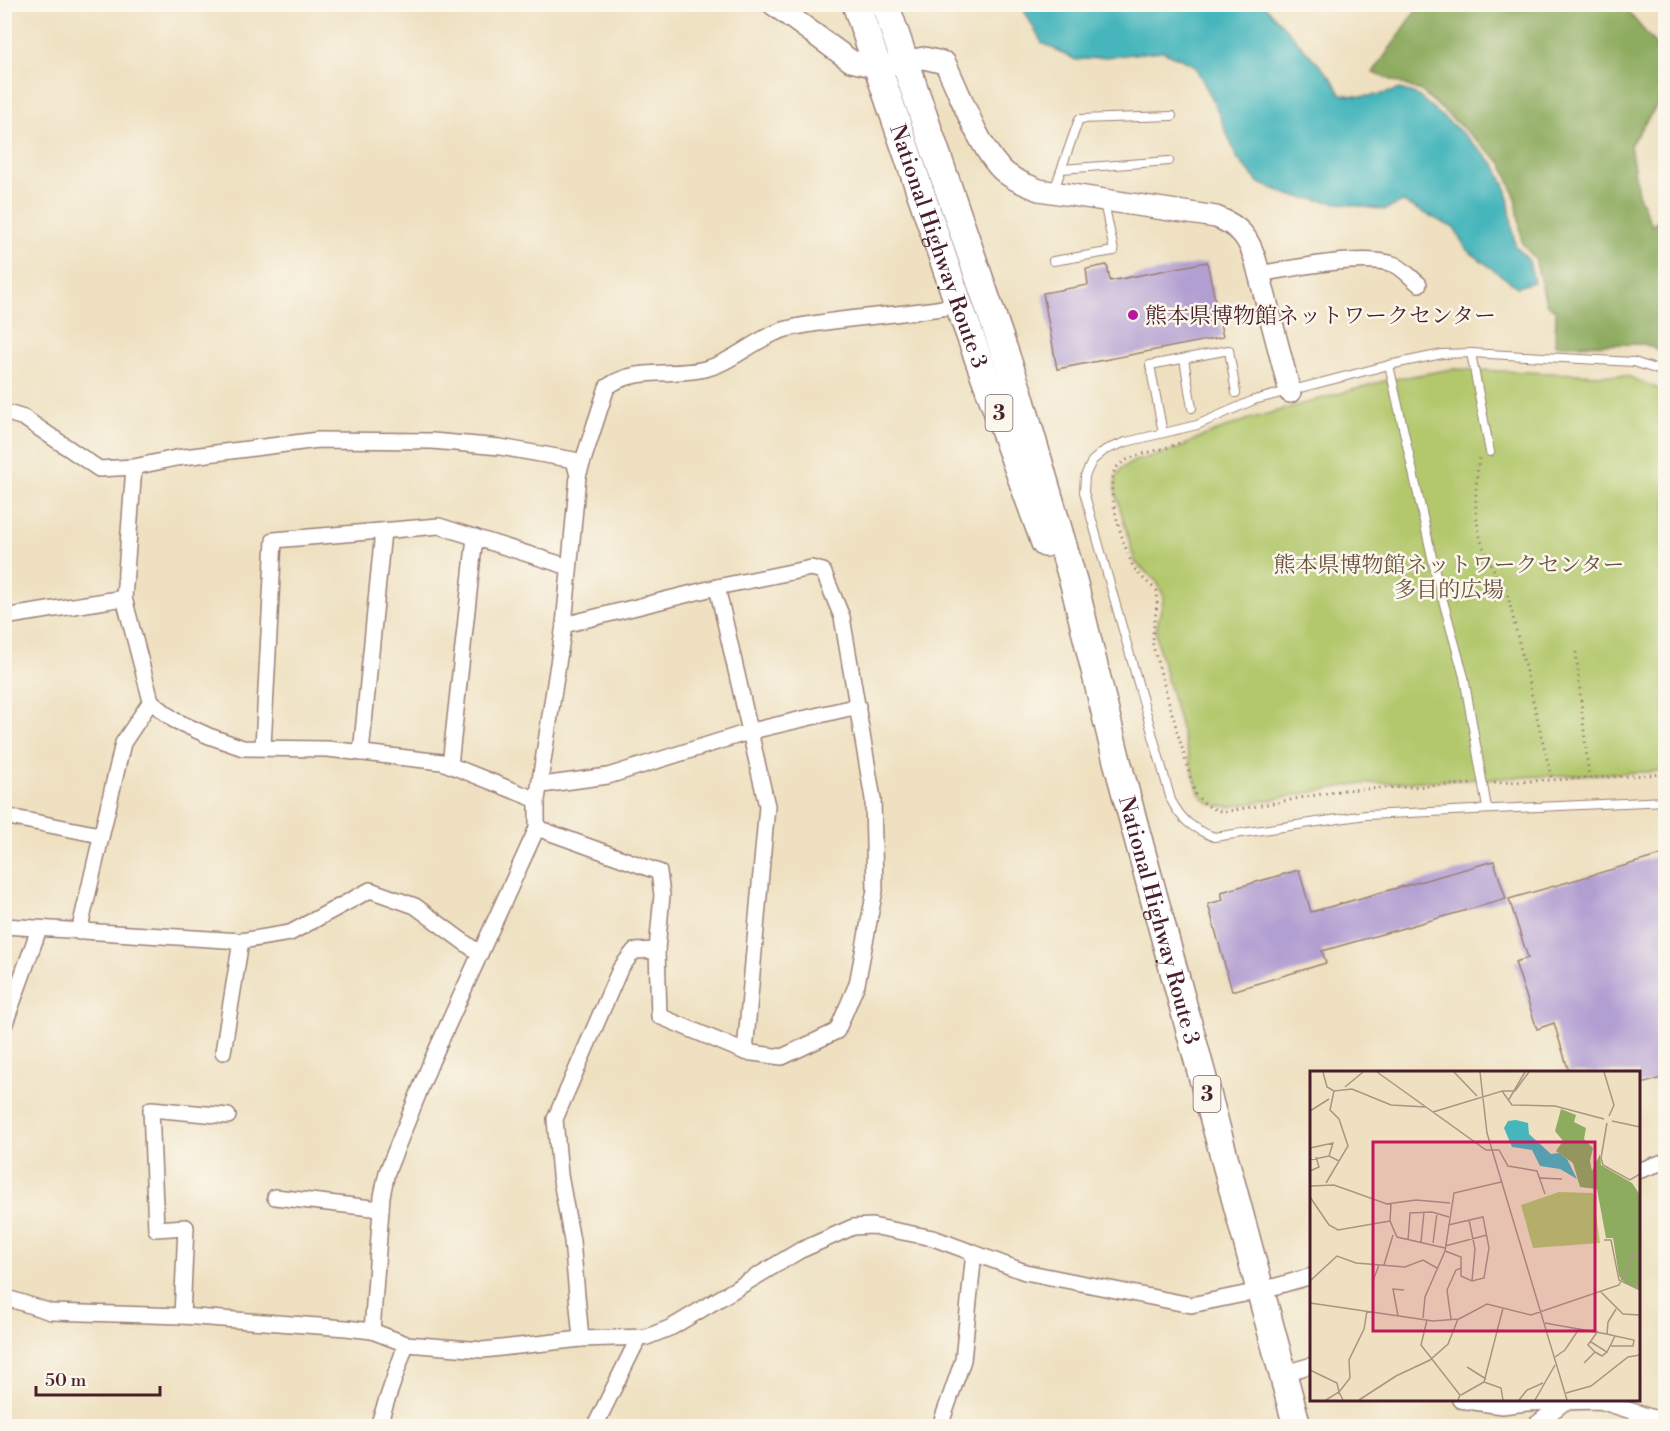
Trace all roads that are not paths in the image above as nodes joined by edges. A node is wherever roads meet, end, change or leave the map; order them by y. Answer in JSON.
{"nodes":[{"id":1,"x":772,"y":4,"type":"edge"},
{"id":2,"x":856,"y":4,"type":"edge"},
{"id":3,"x":885,"y":4,"type":"edge"},
{"id":4,"x":906,"y":62,"type":"junction"},
{"id":5,"x":876,"y":67,"type":"junction"},
{"id":6,"x":1172,"y":116,"type":"dead end"},
{"id":7,"x":1169,"y":161,"type":"dead end"},
{"id":8,"x":1062,"y":169,"type":"junction"},
{"id":9,"x":1053,"y":192,"type":"junction"},
{"id":10,"x":1104,"y":200,"type":"junction"},
{"id":11,"x":1053,"y":261,"type":"dead end"},
{"id":12,"x":1259,"y":273,"type":"junction"},
{"id":13,"x":1419,"y":284,"type":"dead end"},
{"id":14,"x":959,"y":305,"type":"junction"},
{"id":15,"x":1471,"y":353,"type":"junction"},
{"id":16,"x":1184,"y":358,"type":"junction"},
{"id":17,"x":1389,"y":365,"type":"junction"},
{"id":18,"x":1665,"y":377,"type":"edge"},
{"id":19,"x":1290,"y":392,"type":"junction"},
{"id":20,"x":1236,"y":393,"type":"dead end"},
{"id":21,"x":1192,"y":408,"type":"dead end"},
{"id":22,"x":4,"y":412,"type":"edge"},
{"id":23,"x":1162,"y":433,"type":"junction"},
{"id":24,"x":1490,"y":452,"type":"dead end"},
{"id":25,"x":135,"y":467,"type":"junction"},
{"id":26,"x":578,"y":476,"type":"junction"},
{"id":27,"x":383,"y":531,"type":"junction"},
{"id":28,"x":476,"y":537,"type":"junction"},
{"id":29,"x":569,"y":567,"type":"junction"},
{"id":30,"x":717,"y":587,"type":"junction"},
{"id":31,"x":123,"y":598,"type":"junction"},
{"id":32,"x":4,"y":617,"type":"edge"},
{"id":33,"x":564,"y":625,"type":"junction"},
{"id":34,"x":151,"y":701,"type":"junction"},
{"id":35,"x":858,"y":706,"type":"junction"},
{"id":36,"x":752,"y":731,"type":"junction"},
{"id":37,"x":263,"y":746,"type":"junction"},
{"id":38,"x":361,"y":753,"type":"junction"},
{"id":39,"x":1118,"y":761,"type":"junction"},
{"id":40,"x":450,"y":765,"type":"junction"},
{"id":41,"x":542,"y":785,"type":"junction"},
{"id":42,"x":537,"y":800,"type":"junction"},
{"id":43,"x":1665,"y":801,"type":"edge"},
{"id":44,"x":1487,"y":808,"type":"junction"},
{"id":45,"x":4,"y":816,"type":"edge"},
{"id":46,"x":537,"y":828,"type":"junction"},
{"id":47,"x":100,"y":836,"type":"junction"},
{"id":48,"x":4,"y":926,"type":"edge"},
{"id":49,"x":39,"y":929,"type":"junction"},
{"id":50,"x":79,"y":932,"type":"junction"},
{"id":51,"x":241,"y":941,"type":"junction"},
{"id":52,"x":657,"y":950,"type":"junction"},
{"id":53,"x":480,"y":954,"type":"junction"},
{"id":54,"x":4,"y":1026,"type":"edge"},
{"id":55,"x":223,"y":1052,"type":"dead end"},
{"id":56,"x":745,"y":1052,"type":"junction"},
{"id":57,"x":228,"y":1116,"type":"dead end"},
{"id":58,"x":1665,"y":1161,"type":"edge"},
{"id":59,"x":1640,"y":1170,"type":"edge"},
{"id":60,"x":275,"y":1197,"type":"dead end"},
{"id":61,"x":381,"y":1209,"type":"junction"},
{"id":62,"x":974,"y":1252,"type":"junction"},
{"id":63,"x":1310,"y":1276,"type":"edge"},
{"id":64,"x":1259,"y":1292,"type":"junction"},
{"id":65,"x":4,"y":1297,"type":"edge"},
{"id":66,"x":182,"y":1316,"type":"junction"},
{"id":67,"x":372,"y":1331,"type":"junction"},
{"id":68,"x":639,"y":1337,"type":"junction"},
{"id":69,"x":581,"y":1340,"type":"junction"},
{"id":70,"x":406,"y":1344,"type":"junction"},
{"id":71,"x":1310,"y":1365,"type":"edge"},
{"id":72,"x":1282,"y":1374,"type":"junction"},
{"id":73,"x":1467,"y":1401,"type":"edge"},
{"id":74,"x":1562,"y":1404,"type":"junction"},
{"id":75,"x":1665,"y":1422,"type":"edge"},
{"id":76,"x":378,"y":1426,"type":"edge"},
{"id":77,"x":595,"y":1426,"type":"edge"},
{"id":78,"x":940,"y":1426,"type":"edge"},
{"id":79,"x":1297,"y":1426,"type":"edge"},
{"id":80,"x":1533,"y":1426,"type":"edge"}],
"edges":[{"from":1,"to":5,"type":"street"},
{"from":2,"to":5,"type":"highway","name":"National Highway Route 3","number":"3"},
{"from":3,"to":4,"type":"highway","name":"National Highway Route 3","number":"3"},
{"from":4,"to":5,"type":"street"},
{"from":4,"to":9,"type":"street"},
{"from":4,"to":39,"type":"highway","name":"National Highway Route 3","number":"3"},
{"from":5,"to":14,"type":"highway","name":"National Highway Route 3","number":"3"},
{"from":6,"to":8,"type":"lane"},
{"from":7,"to":8,"type":"lane"},
{"from":8,"to":9,"type":"lane"},
{"from":9,"to":10,"type":"street"},
{"from":10,"to":11,"type":"lane"},
{"from":10,"to":12,"type":"street"},
{"from":12,"to":13,"type":"street"},
{"from":12,"to":19,"type":"street"},
{"from":14,"to":26,"type":"street"},
{"from":14,"to":39,"type":"highway","name":"National Highway Route 3","number":"3"},
{"from":15,"to":17,"type":"lane"},
{"from":15,"to":18,"type":"lane"},
{"from":15,"to":24,"type":"lane"},
{"from":16,"to":20,"type":"lane"},
{"from":16,"to":21,"type":"lane"},
{"from":16,"to":23,"type":"lane"},
{"from":17,"to":19,"type":"lane"},
{"from":17,"to":44,"type":"lane"},
{"from":19,"to":23,"type":"lane"},
{"from":22,"to":25,"type":"street"},
{"from":23,"to":44,"type":"lane"},
{"from":25,"to":26,"type":"street"},
{"from":25,"to":31,"type":"street"},
{"from":26,"to":29,"type":"street"},
{"from":27,"to":28,"type":"street"},
{"from":27,"to":37,"type":"street"},
{"from":27,"to":38,"type":"street"},
{"from":28,"to":29,"type":"street"},
{"from":28,"to":40,"type":"street"},
{"from":29,"to":33,"type":"street"},
{"from":30,"to":33,"type":"street"},
{"from":30,"to":35,"type":"street"},
{"from":30,"to":36,"type":"street"},
{"from":31,"to":32,"type":"street"},
{"from":31,"to":34,"type":"street"},
{"from":33,"to":41,"type":"street"},
{"from":34,"to":37,"type":"street"},
{"from":34,"to":47,"type":"street"},
{"from":35,"to":36,"type":"street"},
{"from":35,"to":56,"type":"street"},
{"from":36,"to":41,"type":"street"},
{"from":36,"to":56,"type":"street"},
{"from":37,"to":38,"type":"street"},
{"from":38,"to":40,"type":"street"},
{"from":39,"to":64,"type":"highway","name":"National Highway Route 3","number":"3"},
{"from":40,"to":42,"type":"street"},
{"from":41,"to":42,"type":"street"},
{"from":42,"to":46,"type":"street"},
{"from":43,"to":44,"type":"lane"},
{"from":45,"to":47,"type":"street"},
{"from":46,"to":52,"type":"street"},
{"from":46,"to":53,"type":"street"},
{"from":47,"to":50,"type":"street"},
{"from":48,"to":49,"type":"street"},
{"from":49,"to":50,"type":"street"},
{"from":49,"to":54,"type":"street"},
{"from":50,"to":51,"type":"street"},
{"from":51,"to":53,"type":"street"},
{"from":51,"to":55,"type":"street"},
{"from":52,"to":56,"type":"street"},
{"from":52,"to":69,"type":"street"},
{"from":53,"to":61,"type":"street"},
{"from":57,"to":66,"type":"street"},
{"from":58,"to":59,"type":"street"},
{"from":60,"to":61,"type":"street"},
{"from":61,"to":67,"type":"street"},
{"from":62,"to":64,"type":"street"},
{"from":62,"to":68,"type":"street"},
{"from":62,"to":78,"type":"street"},
{"from":63,"to":64,"type":"street"},
{"from":64,"to":72,"type":"highway","name":"National Highway Route 3","number":"3"},
{"from":65,"to":66,"type":"street"},
{"from":66,"to":67,"type":"street"},
{"from":67,"to":70,"type":"street"},
{"from":68,"to":69,"type":"street"},
{"from":68,"to":77,"type":"street"},
{"from":69,"to":70,"type":"street"},
{"from":70,"to":76,"type":"street"},
{"from":71,"to":72,"type":"street"},
{"from":72,"to":79,"type":"highway","name":"National Highway Route 3","number":"3"},
{"from":73,"to":74,"type":"street"},
{"from":74,"to":75,"type":"street"},
{"from":74,"to":80,"type":"street"}]}
